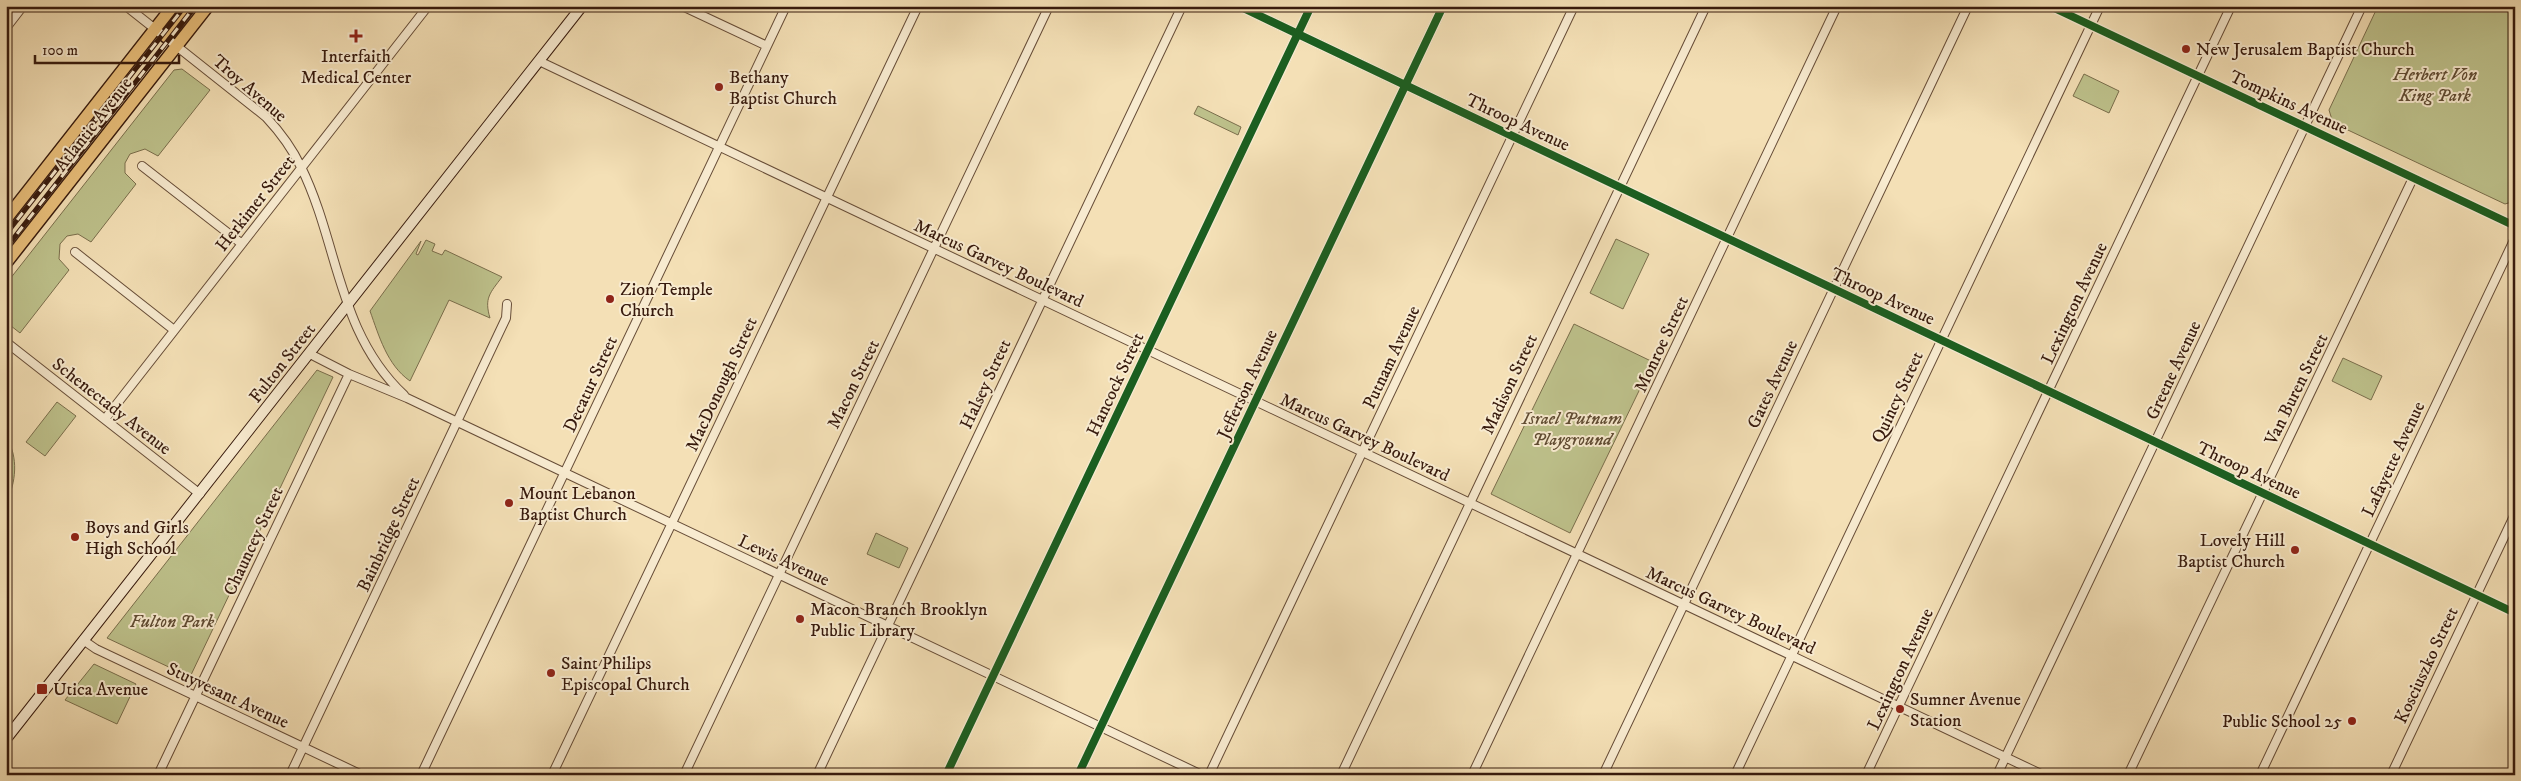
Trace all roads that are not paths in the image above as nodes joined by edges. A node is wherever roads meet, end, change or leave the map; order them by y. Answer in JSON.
{"nodes":[{"id":1,"x":23,"y":6,"type":"edge"},
{"id":2,"x":126,"y":6,"type":"edge"},
{"id":3,"x":173,"y":6,"type":"edge"},
{"id":4,"x":190,"y":6,"type":"edge"},
{"id":5,"x":200,"y":6,"type":"edge"},
{"id":6,"x":208,"y":6,"type":"edge"},
{"id":7,"x":428,"y":6,"type":"edge"},
{"id":8,"x":582,"y":6,"type":"edge"},
{"id":9,"x":682,"y":6,"type":"edge"},
{"id":10,"x":786,"y":6,"type":"edge"},
{"id":11,"x":918,"y":6,"type":"edge"},
{"id":12,"x":1049,"y":6,"type":"edge"},
{"id":13,"x":1182,"y":6,"type":"edge"},
{"id":14,"x":1239,"y":6,"type":"edge"},
{"id":15,"x":1311,"y":6,"type":"edge"},
{"id":16,"x":1443,"y":6,"type":"edge"},
{"id":17,"x":1574,"y":6,"type":"edge"},
{"id":18,"x":1706,"y":6,"type":"edge"},
{"id":19,"x":1837,"y":6,"type":"edge"},
{"id":20,"x":1968,"y":6,"type":"edge"},
{"id":21,"x":2050,"y":6,"type":"edge"},
{"id":22,"x":2100,"y":6,"type":"edge"},
{"id":23,"x":2231,"y":6,"type":"edge"},
{"id":24,"x":2362,"y":6,"type":"edge"},
{"id":25,"x":194,"y":25,"type":"junction"},
{"id":26,"x":2091,"y":26,"type":"junction"},
{"id":27,"x":6,"y":28,"type":"edge"},
{"id":28,"x":155,"y":29,"type":"junction"},
{"id":29,"x":1298,"y":34,"type":"junction"},
{"id":30,"x":166,"y":37,"type":"junction"},
{"id":31,"x":177,"y":46,"type":"junction"},
{"id":32,"x":767,"y":46,"type":"junction"},
{"id":33,"x":539,"y":61,"type":"junction"},
{"id":34,"x":2198,"y":76,"type":"junction"},
{"id":35,"x":1405,"y":86,"type":"junction"},
{"id":36,"x":2305,"y":126,"type":"junction"},
{"id":37,"x":1512,"y":136,"type":"junction"},
{"id":38,"x":720,"y":146,"type":"junction"},
{"id":39,"x":142,"y":166,"type":"dead end"},
{"id":40,"x":302,"y":168,"type":"junction"},
{"id":41,"x":2413,"y":178,"type":"junction"},
{"id":42,"x":1620,"y":187,"type":"junction"},
{"id":43,"x":826,"y":198,"type":"junction"},
{"id":44,"x":6,"y":219,"type":"edge"},
{"id":45,"x":2515,"y":226,"type":"edge"},
{"id":46,"x":1727,"y":238,"type":"junction"},
{"id":47,"x":2515,"y":238,"type":"edge"},
{"id":48,"x":242,"y":244,"type":"junction"},
{"id":49,"x":934,"y":249,"type":"junction"},
{"id":50,"x":75,"y":252,"type":"dead end"},
{"id":51,"x":6,"y":263,"type":"edge"},
{"id":52,"x":1834,"y":289,"type":"junction"},
{"id":53,"x":1042,"y":300,"type":"junction"},
{"id":54,"x":349,"y":304,"type":"junction"},
{"id":55,"x":507,"y":304,"type":"dead end"},
{"id":56,"x":174,"y":330,"type":"junction"},
{"id":57,"x":1941,"y":340,"type":"junction"},
{"id":58,"x":6,"y":342,"type":"edge"},
{"id":59,"x":1148,"y":351,"type":"junction"},
{"id":60,"x":310,"y":354,"type":"junction"},
{"id":61,"x":348,"y":374,"type":"junction"},
{"id":62,"x":2048,"y":391,"type":"junction"},
{"id":63,"x":407,"y":398,"type":"junction"},
{"id":64,"x":1255,"y":402,"type":"junction"},
{"id":65,"x":105,"y":419,"type":"junction"},
{"id":66,"x":458,"y":422,"type":"junction"},
{"id":67,"x":2155,"y":442,"type":"junction"},
{"id":68,"x":1362,"y":452,"type":"junction"},
{"id":69,"x":564,"y":472,"type":"junction"},
{"id":70,"x":2262,"y":493,"type":"junction"},
{"id":71,"x":200,"y":494,"type":"junction"},
{"id":72,"x":1470,"y":503,"type":"junction"},
{"id":73,"x":2515,"y":514,"type":"edge"},
{"id":74,"x":672,"y":523,"type":"junction"},
{"id":75,"x":2369,"y":544,"type":"junction"},
{"id":76,"x":1578,"y":555,"type":"junction"},
{"id":77,"x":779,"y":574,"type":"junction"},
{"id":78,"x":2476,"y":595,"type":"junction"},
{"id":79,"x":1684,"y":605,"type":"junction"},
{"id":80,"x":2515,"y":613,"type":"edge"},
{"id":81,"x":888,"y":626,"type":"junction"},
{"id":82,"x":83,"y":640,"type":"junction"},
{"id":83,"x":1791,"y":656,"type":"junction"},
{"id":84,"x":993,"y":676,"type":"junction"},
{"id":85,"x":196,"y":696,"type":"junction"},
{"id":86,"x":1899,"y":707,"type":"junction"},
{"id":87,"x":1101,"y":727,"type":"junction"},
{"id":88,"x":6,"y":739,"type":"edge"},
{"id":89,"x":303,"y":747,"type":"junction"},
{"id":90,"x":2006,"y":757,"type":"junction"},
{"id":91,"x":158,"y":775,"type":"edge"},
{"id":92,"x":290,"y":775,"type":"edge"},
{"id":93,"x":362,"y":775,"type":"edge"},
{"id":94,"x":421,"y":775,"type":"edge"},
{"id":95,"x":552,"y":775,"type":"edge"},
{"id":96,"x":684,"y":775,"type":"edge"},
{"id":97,"x":816,"y":775,"type":"edge"},
{"id":98,"x":946,"y":775,"type":"edge"},
{"id":99,"x":1078,"y":775,"type":"edge"},
{"id":100,"x":1202,"y":775,"type":"edge"},
{"id":101,"x":1209,"y":775,"type":"edge"},
{"id":102,"x":1341,"y":775,"type":"edge"},
{"id":103,"x":1472,"y":775,"type":"edge"},
{"id":104,"x":1603,"y":775,"type":"edge"},
{"id":105,"x":1735,"y":775,"type":"edge"},
{"id":106,"x":1866,"y":775,"type":"edge"},
{"id":107,"x":1997,"y":775,"type":"edge"},
{"id":108,"x":2042,"y":775,"type":"edge"},
{"id":109,"x":2128,"y":775,"type":"edge"},
{"id":110,"x":2260,"y":775,"type":"edge"},
{"id":111,"x":2391,"y":775,"type":"edge"}],
"edges":[{"from":1,"to":27,"type":"street"},
{"from":2,"to":28,"type":"street","name":"Troy Avenue"},
{"from":3,"to":28,"type":"main road","name":"Atlantic Avenue"},
{"from":4,"to":30,"type":"main road"},
{"from":5,"to":25,"type":"main road"},
{"from":6,"to":25,"type":"main road","name":"Atlantic Avenue"},
{"from":7,"to":40,"type":"street","name":"Herkimer Street"},
{"from":8,"to":33,"type":"main road","name":"Fulton Street"},
{"from":9,"to":32,"type":"street"},
{"from":10,"to":32,"type":"street","name":"Decatur Street"},
{"from":11,"to":43,"type":"street","name":"MacDonough Street"},
{"from":12,"to":49,"type":"street","name":"Macon Street"},
{"from":13,"to":53,"type":"street","name":"Halsey Street"},
{"from":14,"to":29,"type":"street","name":"Throop Avenue"},
{"from":15,"to":29,"type":"street","name":"Hancock Street"},
{"from":16,"to":35,"type":"street","name":"Jefferson Avenue"},
{"from":17,"to":37,"type":"street","name":"Putnam Avenue"},
{"from":18,"to":42,"type":"street","name":"Madison Street"},
{"from":19,"to":46,"type":"street","name":"Monroe Street"},
{"from":20,"to":52,"type":"street","name":"Gates Avenue"},
{"from":21,"to":26,"type":"street","name":"Tompkins Avenue"},
{"from":22,"to":26,"type":"street","name":"Quincy Street"},
{"from":23,"to":34,"type":"street","name":"Lexington Avenue"},
{"from":24,"to":36,"type":"street","name":"Greene Avenue"},
{"from":25,"to":31,"type":"main road","name":"Atlantic Avenue"},
{"from":26,"to":34,"type":"street","name":"Tompkins Avenue"},
{"from":26,"to":57,"type":"street","name":"Quincy Street"},
{"from":28,"to":30,"type":"street","name":"Troy Avenue"},
{"from":28,"to":44,"type":"main road","name":"Atlantic Avenue"},
{"from":29,"to":35,"type":"street","name":"Throop Avenue"},
{"from":29,"to":59,"type":"street","name":"Hancock Street"},
{"from":30,"to":31,"type":"street","name":"Troy Avenue"},
{"from":31,"to":40,"type":"street","name":"Troy Avenue"},
{"from":31,"to":51,"type":"main road","name":"Atlantic Avenue"},
{"from":32,"to":38,"type":"street","name":"Decatur Street"},
{"from":33,"to":38,"type":"street","name":"Marcus Garvey Boulevard"},
{"from":33,"to":54,"type":"main road","name":"Fulton Street"},
{"from":34,"to":36,"type":"street","name":"Tompkins Avenue"},
{"from":34,"to":62,"type":"street","name":"Lexington Avenue"},
{"from":35,"to":37,"type":"street","name":"Throop Avenue"},
{"from":35,"to":64,"type":"street","name":"Jefferson Avenue"},
{"from":36,"to":41,"type":"street","name":"Tompkins Avenue"},
{"from":36,"to":67,"type":"street","name":"Greene Avenue"},
{"from":37,"to":42,"type":"street","name":"Throop Avenue"},
{"from":37,"to":68,"type":"street","name":"Putnam Avenue"},
{"from":38,"to":43,"type":"street","name":"Marcus Garvey Boulevard"},
{"from":38,"to":69,"type":"street","name":"Decatur Street"},
{"from":39,"to":48,"type":"street"},
{"from":40,"to":48,"type":"street","name":"Herkimer Street"},
{"from":40,"to":54,"type":"street","name":"Troy Avenue"},
{"from":41,"to":45,"type":"street","name":"Tompkins Avenue"},
{"from":41,"to":70,"type":"street","name":"Van Buren Street"},
{"from":42,"to":46,"type":"street","name":"Throop Avenue"},
{"from":42,"to":72,"type":"street","name":"Madison Street"},
{"from":43,"to":49,"type":"street","name":"Marcus Garvey Boulevard"},
{"from":43,"to":74,"type":"street","name":"MacDonough Street"},
{"from":46,"to":52,"type":"street","name":"Throop Avenue"},
{"from":46,"to":76,"type":"street","name":"Monroe Street"},
{"from":47,"to":75,"type":"street","name":"Lafayette Avenue"},
{"from":48,"to":56,"type":"street","name":"Herkimer Street"},
{"from":49,"to":53,"type":"street","name":"Marcus Garvey Boulevard"},
{"from":49,"to":77,"type":"street","name":"Macon Street"},
{"from":50,"to":56,"type":"street"},
{"from":52,"to":57,"type":"street","name":"Throop Avenue"},
{"from":52,"to":79,"type":"street","name":"Gates Avenue"},
{"from":53,"to":59,"type":"street","name":"Marcus Garvey Boulevard"},
{"from":53,"to":81,"type":"street","name":"Halsey Street"},
{"from":54,"to":60,"type":"main road","name":"Fulton Street"},
{"from":54,"to":63,"type":"street","name":"Lewis Avenue"},
{"from":55,"to":66,"type":"street","name":"Bainbridge Street"},
{"from":56,"to":65,"type":"street","name":"Herkimer Street"},
{"from":57,"to":62,"type":"street","name":"Throop Avenue"},
{"from":57,"to":83,"type":"street","name":"Quincy Street"},
{"from":58,"to":65,"type":"street","name":"Schenectady Avenue"},
{"from":59,"to":64,"type":"street","name":"Marcus Garvey Boulevard"},
{"from":59,"to":84,"type":"street","name":"Hancock Street"},
{"from":60,"to":61,"type":"street","name":"Lewis Avenue"},
{"from":60,"to":71,"type":"main road","name":"Fulton Street"},
{"from":61,"to":63,"type":"street","name":"Lewis Avenue"},
{"from":61,"to":85,"type":"street","name":"Chauncey Street"},
{"from":62,"to":67,"type":"street","name":"Throop Avenue"},
{"from":62,"to":86,"type":"street","name":"Lexington Avenue"},
{"from":63,"to":66,"type":"street","name":"Lewis Avenue"},
{"from":64,"to":68,"type":"street","name":"Marcus Garvey Boulevard"},
{"from":64,"to":87,"type":"street","name":"Jefferson Avenue"},
{"from":65,"to":71,"type":"street","name":"Schenectady Avenue"},
{"from":66,"to":69,"type":"street","name":"Lewis Avenue"},
{"from":66,"to":89,"type":"street","name":"Bainbridge Street"},
{"from":67,"to":70,"type":"street","name":"Throop Avenue"},
{"from":67,"to":90,"type":"street","name":"Greene Avenue"},
{"from":68,"to":72,"type":"street","name":"Marcus Garvey Boulevard"},
{"from":68,"to":101,"type":"street","name":"Putnam Avenue"},
{"from":69,"to":74,"type":"street","name":"Lewis Avenue"},
{"from":69,"to":94,"type":"street","name":"Decatur Street"},
{"from":70,"to":75,"type":"street","name":"Throop Avenue"},
{"from":70,"to":109,"type":"street","name":"Van Buren Street"},
{"from":71,"to":82,"type":"main road","name":"Fulton Street"},
{"from":72,"to":76,"type":"street","name":"Marcus Garvey Boulevard"},
{"from":72,"to":102,"type":"street","name":"Madison Street"},
{"from":73,"to":78,"type":"street","name":"Kosciuszko Street"},
{"from":74,"to":77,"type":"street","name":"Lewis Avenue"},
{"from":74,"to":95,"type":"street","name":"MacDonough Street"},
{"from":75,"to":78,"type":"street","name":"Throop Avenue"},
{"from":75,"to":110,"type":"street","name":"Lafayette Avenue"},
{"from":76,"to":79,"type":"street","name":"Marcus Garvey Boulevard"},
{"from":76,"to":103,"type":"street","name":"Monroe Street"},
{"from":77,"to":81,"type":"street","name":"Lewis Avenue"},
{"from":77,"to":96,"type":"street","name":"Macon Street"},
{"from":78,"to":80,"type":"street","name":"Throop Avenue"},
{"from":78,"to":111,"type":"street","name":"Kosciuszko Street"},
{"from":79,"to":83,"type":"street","name":"Marcus Garvey Boulevard"},
{"from":79,"to":104,"type":"street","name":"Gates Avenue"},
{"from":81,"to":84,"type":"street","name":"Lewis Avenue"},
{"from":81,"to":97,"type":"street","name":"Halsey Street"},
{"from":82,"to":85,"type":"street","name":"Stuyvesant Avenue"},
{"from":82,"to":88,"type":"main road","name":"Fulton Street"},
{"from":83,"to":86,"type":"street","name":"Marcus Garvey Boulevard"},
{"from":83,"to":105,"type":"street","name":"Quincy Street"},
{"from":84,"to":87,"type":"street","name":"Lewis Avenue"},
{"from":84,"to":98,"type":"street","name":"Hancock Street"},
{"from":85,"to":89,"type":"street","name":"Stuyvesant Avenue"},
{"from":85,"to":91,"type":"street","name":"Chauncey Street"},
{"from":86,"to":90,"type":"street","name":"Marcus Garvey Boulevard"},
{"from":86,"to":106,"type":"street","name":"Lexington Avenue"},
{"from":87,"to":99,"type":"street","name":"Jefferson Avenue"},
{"from":87,"to":100,"type":"street","name":"Lewis Avenue"},
{"from":89,"to":92,"type":"street","name":"Bainbridge Street"},
{"from":89,"to":93,"type":"street","name":"Stuyvesant Avenue"},
{"from":90,"to":107,"type":"street","name":"Greene Avenue"},
{"from":90,"to":108,"type":"street","name":"Marcus Garvey Boulevard"}]}
